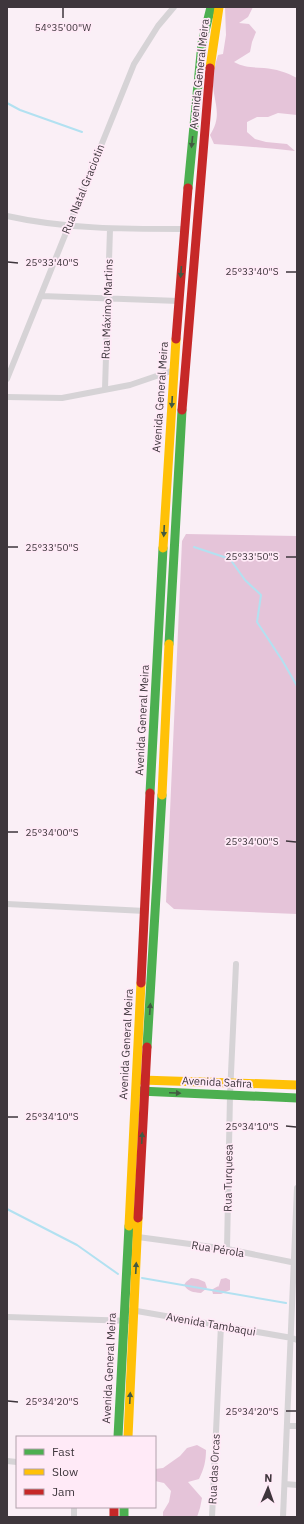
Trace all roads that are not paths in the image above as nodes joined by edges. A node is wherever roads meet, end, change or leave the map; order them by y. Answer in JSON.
{"nodes":[{"id":1,"x":174,"y":7,"type":"edge"},
{"id":2,"x":211,"y":7,"type":"edge"},
{"id":3,"x":218,"y":7,"type":"edge"},
{"id":4,"x":7,"y":216,"type":"edge"},
{"id":5,"x":68,"y":226,"type":"junction"},
{"id":6,"x":110,"y":229,"type":"junction"},
{"id":7,"x":184,"y":229,"type":"junction"},
{"id":8,"x":196,"y":230,"type":"junction"},
{"id":9,"x":41,"y":296,"type":"junction"},
{"id":10,"x":106,"y":298,"type":"junction"},
{"id":11,"x":179,"y":301,"type":"junction"},
{"id":12,"x":174,"y":370,"type":"junction"},
{"id":13,"x":184,"y":371,"type":"junction"},
{"id":14,"x":7,"y":379,"type":"edge"},
{"id":15,"x":104,"y":389,"type":"junction"},
{"id":16,"x":7,"y":397,"type":"edge"},
{"id":17,"x":7,"y":904,"type":"edge"},
{"id":18,"x":146,"y":910,"type":"junction"},
{"id":19,"x":156,"y":911,"type":"junction"},
{"id":20,"x":236,"y":964,"type":"dead end"},
{"id":21,"x":141,"y":1080,"type":"junction"},
{"id":22,"x":230,"y":1082,"type":"junction"},
{"id":23,"x":297,"y":1085,"type":"edge"},
{"id":24,"x":140,"y":1091,"type":"junction"},
{"id":25,"x":230,"y":1095,"type":"junction"},
{"id":26,"x":297,"y":1098,"type":"edge"},
{"id":27,"x":297,"y":1188,"type":"edge"},
{"id":28,"x":296,"y":1232,"type":"edge"},
{"id":29,"x":138,"y":1237,"type":"junction"},
{"id":30,"x":227,"y":1249,"type":"junction"},
{"id":31,"x":295,"y":1263,"type":"edge"},
{"id":32,"x":129,"y":1310,"type":"junction"},
{"id":33,"x":7,"y":1317,"type":"edge"},
{"id":34,"x":129,"y":1321,"type":"junction"},
{"id":35,"x":221,"y":1325,"type":"junction"},
{"id":36,"x":294,"y":1339,"type":"edge"},
{"id":37,"x":287,"y":1426,"type":"junction"},
{"id":38,"x":297,"y":1426,"type":"edge"},
{"id":39,"x":118,"y":1436,"type":"edge"},
{"id":40,"x":128,"y":1436,"type":"edge"},
{"id":41,"x":285,"y":1484,"type":"junction"},
{"id":42,"x":297,"y":1485,"type":"edge"},
{"id":43,"x":212,"y":1517,"type":"edge"},
{"id":44,"x":283,"y":1517,"type":"edge"}],
"edges":[{"from":1,"to":5,"type":"street","name":"Rua Natal Graciotin"},
{"from":2,"to":7,"type":"main road","name":"Avenida General Meira","one_way":true},
{"from":3,"to":8,"type":"main road","name":"Avenida General Meira"},
{"from":4,"to":5,"type":"street"},
{"from":5,"to":6,"type":"street"},
{"from":5,"to":9,"type":"street","name":"Rua Natal Graciotin"},
{"from":6,"to":7,"type":"street"},
{"from":6,"to":10,"type":"street","name":"Rua Máximo Martins"},
{"from":7,"to":8,"type":"main road"},
{"from":7,"to":11,"type":"main road","name":"Avenida General Meira","one_way":true},
{"from":8,"to":13,"type":"main road","name":"Avenida General Meira"},
{"from":9,"to":10,"type":"street"},
{"from":9,"to":14,"type":"street","name":"Rua Natal Graciotin"},
{"from":10,"to":11,"type":"street"},
{"from":10,"to":15,"type":"street","name":"Rua Máximo Martins"},
{"from":11,"to":12,"type":"main road","name":"Avenida General Meira"},
{"from":12,"to":13,"type":"main road"},
{"from":12,"to":15,"type":"street"},
{"from":12,"to":18,"type":"main road","name":"Avenida General Meira","one_way":true},
{"from":13,"to":19,"type":"main road","name":"Avenida General Meira"},
{"from":15,"to":16,"type":"street"},
{"from":17,"to":18,"type":"street"},
{"from":18,"to":19,"type":"main road"},
{"from":18,"to":21,"type":"main road","name":"Avenida General Meira"},
{"from":21,"to":19,"type":"main road","name":"Avenida General Meira","one_way":true},
{"from":20,"to":22,"type":"street","name":"Rua Turquesa"},
{"from":21,"to":22,"type":"main road","name":"Avenida Safira"},
{"from":21,"to":24,"type":"main road","name":"Avenida General Meira"},
{"from":22,"to":23,"type":"main road","name":"Avenida Safira"},
{"from":22,"to":25,"type":"street","name":"Rua Turquesa"},
{"from":24,"to":25,"type":"main road","name":"Avenida Safira","one_way":true},
{"from":29,"to":24,"type":"main road","name":"Avenida General Meira","one_way":true},
{"from":24,"to":32,"type":"main road","name":"Avenida General Meira"},
{"from":25,"to":26,"type":"main road","name":"Avenida Safira"},
{"from":25,"to":30,"type":"street","name":"Rua Turquesa"},
{"from":27,"to":28,"type":"street"},
{"from":28,"to":31,"type":"street"},
{"from":29,"to":30,"type":"street","name":"Rua Pérola"},
{"from":32,"to":29,"type":"main road","name":"Avenida General Meira","one_way":true},
{"from":30,"to":31,"type":"street","name":"Rua Pérola"},
{"from":31,"to":36,"type":"street"},
{"from":32,"to":34,"type":"main road","name":"Avenida General Meira"},
{"from":32,"to":35,"type":"street","name":"Avenida Tambaqui"},
{"from":33,"to":34,"type":"street"},
{"from":34,"to":39,"type":"main road","name":"Avenida General Meira"},
{"from":40,"to":34,"type":"main road","name":"Avenida General Meira","one_way":true},
{"from":35,"to":36,"type":"street","name":"Avenida Tambaqui"},
{"from":35,"to":43,"type":"street","name":"Rua das Orcas"},
{"from":36,"to":37,"type":"street"},
{"from":37,"to":38,"type":"street"},
{"from":37,"to":41,"type":"street"},
{"from":41,"to":42,"type":"street"},
{"from":41,"to":44,"type":"street"}]}
